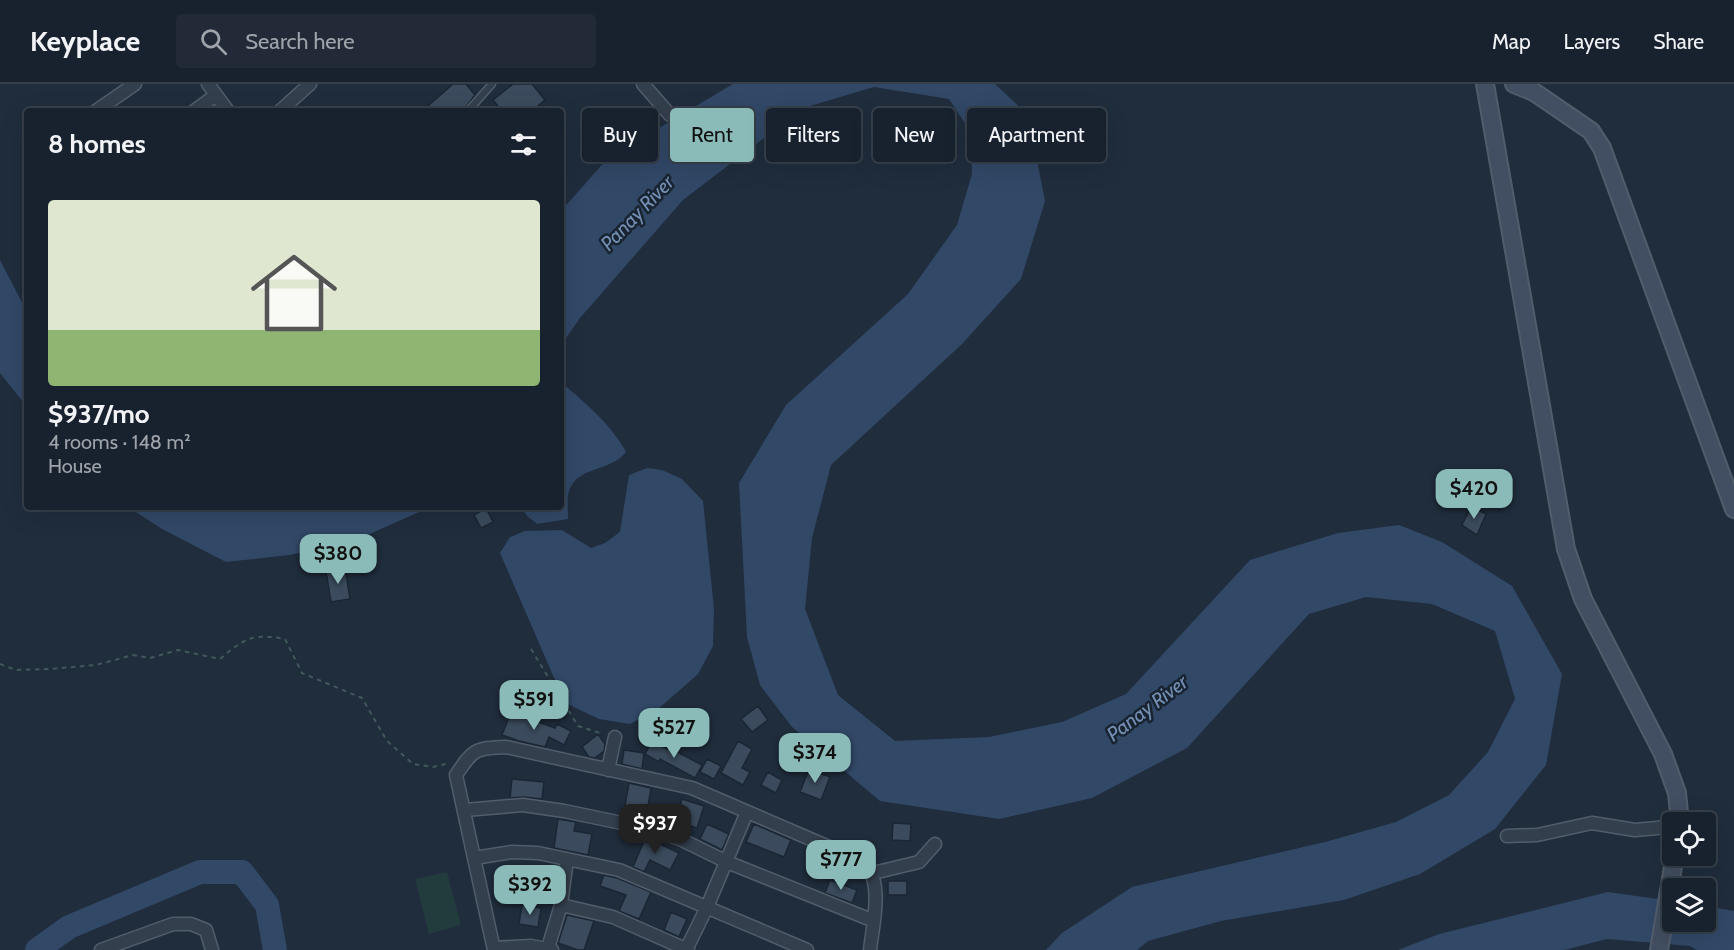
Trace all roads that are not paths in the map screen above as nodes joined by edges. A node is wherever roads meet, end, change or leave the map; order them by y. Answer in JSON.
{"nodes":[{"id":1,"x":135,"y":84,"type":"edge"},
{"id":2,"x":208,"y":84,"type":"edge"},
{"id":3,"x":310,"y":84,"type":"edge"},
{"id":4,"x":492,"y":84,"type":"edge"},
{"id":5,"x":643,"y":84,"type":"edge"},
{"id":6,"x":1485,"y":84,"type":"edge"},
{"id":7,"x":1514,"y":84,"type":"edge"},
{"id":8,"x":216,"y":95,"type":"junction"},
{"id":9,"x":100,"y":108,"type":"edge"},
{"id":10,"x":198,"y":108,"type":"edge"},
{"id":11,"x":226,"y":108,"type":"edge"},
{"id":12,"x":283,"y":108,"type":"edge"},
{"id":13,"x":471,"y":108,"type":"edge"},
{"id":14,"x":670,"y":115,"type":"dead end"},
{"id":15,"x":1734,"y":509,"type":"edge"},
{"id":16,"x":615,"y":737,"type":"road end"},
{"id":17,"x":608,"y":770,"type":"junction"},
{"id":18,"x":465,"y":810,"type":"junction"},
{"id":19,"x":747,"y":812,"type":"junction"},
{"id":20,"x":1679,"y":812,"type":"edge"},
{"id":21,"x":1662,"y":827,"type":"edge"},
{"id":22,"x":1507,"y":836,"type":"dead end"},
{"id":23,"x":935,"y":844,"type":"dead end"},
{"id":24,"x":474,"y":858,"type":"junction"},
{"id":25,"x":567,"y":859,"type":"junction"},
{"id":26,"x":727,"y":862,"type":"junction"},
{"id":27,"x":1673,"y":866,"type":"edge"},
{"id":28,"x":873,"y":873,"type":"junction"},
{"id":29,"x":561,"y":905,"type":"junction"},
{"id":30,"x":707,"y":907,"type":"junction"},
{"id":31,"x":874,"y":921,"type":"junction"},
{"id":32,"x":494,"y":949,"type":"edge"},
{"id":33,"x":550,"y":949,"type":"edge"},
{"id":34,"x":101,"y":950,"type":"edge"},
{"id":35,"x":212,"y":950,"type":"edge"},
{"id":36,"x":687,"y":950,"type":"edge"},
{"id":37,"x":807,"y":950,"type":"edge"},
{"id":38,"x":870,"y":950,"type":"edge"},
{"id":39,"x":1659,"y":950,"type":"edge"}],
"edges":[{"from":1,"to":9,"type":"street"},
{"from":2,"to":8,"type":"street"},
{"from":3,"to":12,"type":"street"},
{"from":4,"to":13,"type":"lane"},
{"from":5,"to":14,"type":"street"},
{"from":6,"to":20,"type":"main road"},
{"from":7,"to":15,"type":"main road"},
{"from":8,"to":10,"type":"street"},
{"from":8,"to":11,"type":"street"},
{"from":16,"to":17,"type":"street"},
{"from":17,"to":18,"type":"street"},
{"from":17,"to":19,"type":"street"},
{"from":18,"to":24,"type":"street"},
{"from":18,"to":26,"type":"street"},
{"from":19,"to":26,"type":"street"},
{"from":19,"to":28,"type":"street"},
{"from":21,"to":22,"type":"street"},
{"from":23,"to":28,"type":"street"},
{"from":24,"to":25,"type":"street"},
{"from":24,"to":32,"type":"street"},
{"from":25,"to":29,"type":"street"},
{"from":25,"to":30,"type":"street"},
{"from":26,"to":30,"type":"street"},
{"from":26,"to":31,"type":"street"},
{"from":27,"to":39,"type":"main road"},
{"from":28,"to":31,"type":"street"},
{"from":29,"to":33,"type":"street"},
{"from":29,"to":36,"type":"street"},
{"from":30,"to":36,"type":"street"},
{"from":30,"to":37,"type":"street"},
{"from":31,"to":38,"type":"street"},
{"from":32,"to":33,"type":"street"},
{"from":34,"to":35,"type":"street"}]}
